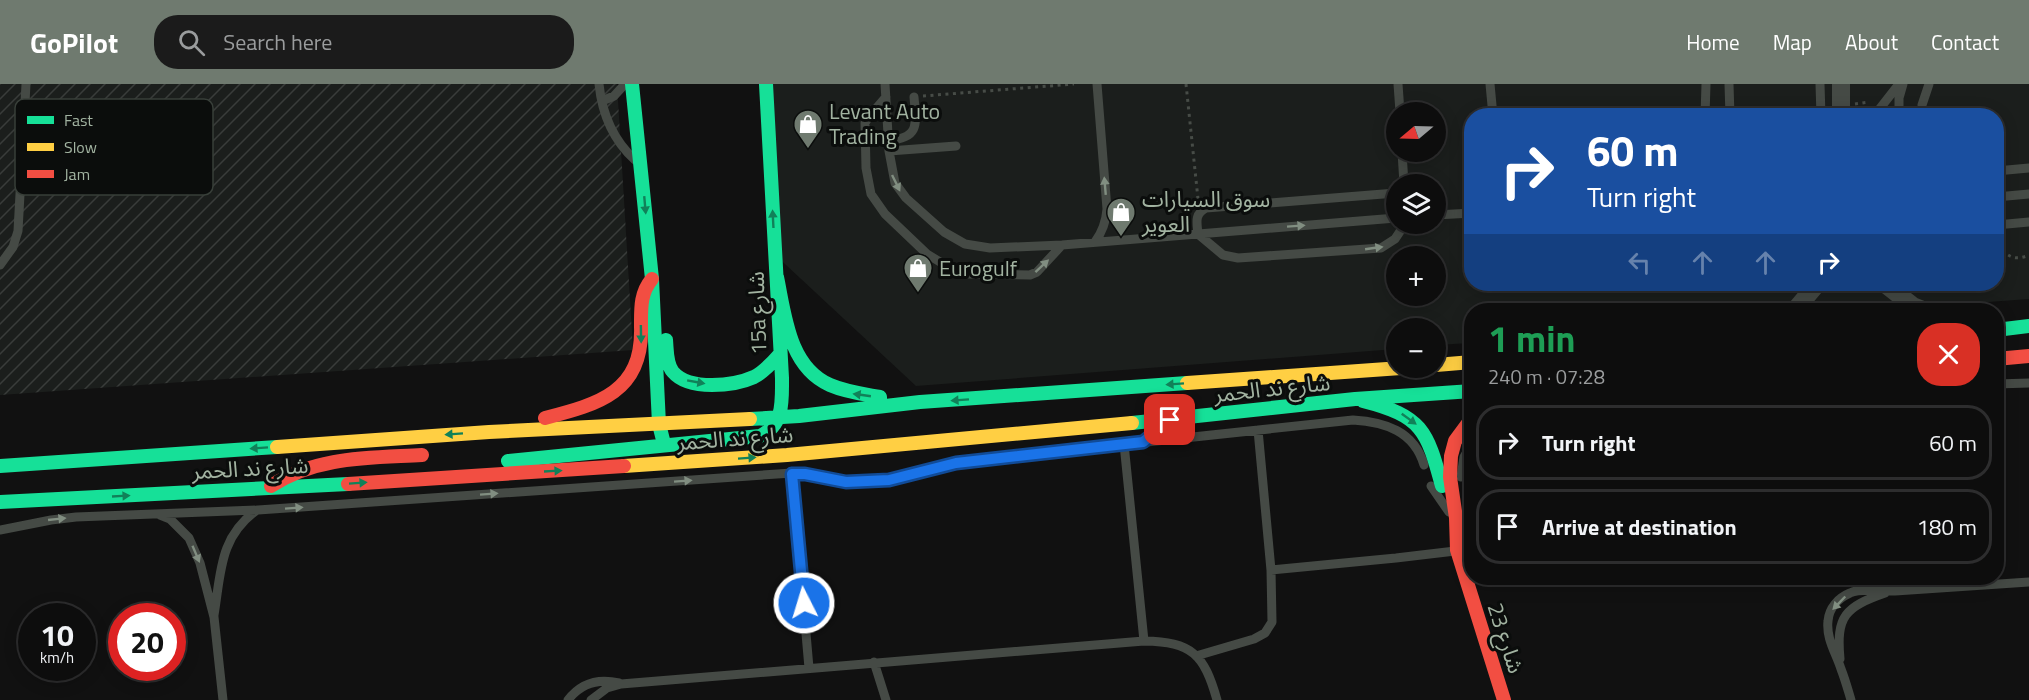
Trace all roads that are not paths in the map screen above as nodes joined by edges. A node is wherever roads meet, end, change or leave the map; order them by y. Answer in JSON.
{"nodes":[{"id":1,"x":27,"y":84,"type":"edge"},
{"id":2,"x":599,"y":84,"type":"edge"},
{"id":3,"x":626,"y":84,"type":"edge"},
{"id":4,"x":632,"y":84,"type":"edge"},
{"id":5,"x":766,"y":84,"type":"edge"},
{"id":6,"x":885,"y":84,"type":"edge"},
{"id":7,"x":1097,"y":84,"type":"edge"},
{"id":8,"x":1398,"y":84,"type":"edge"},
{"id":9,"x":1490,"y":84,"type":"edge"},
{"id":10,"x":1706,"y":84,"type":"edge"},
{"id":11,"x":1729,"y":84,"type":"edge"},
{"id":12,"x":1820,"y":84,"type":"edge"},
{"id":13,"x":1841,"y":84,"type":"edge"},
{"id":14,"x":1901,"y":84,"type":"edge"},
{"id":15,"x":1929,"y":84,"type":"edge"},
{"id":16,"x":886,"y":97,"type":"junction"},
{"id":17,"x":914,"y":97,"type":"road end"},
{"id":18,"x":26,"y":99,"type":"edge"},
{"id":19,"x":602,"y":101,"type":"junction"},
{"id":20,"x":1399,"y":102,"type":"edge"},
{"id":21,"x":1492,"y":108,"type":"edge"},
{"id":22,"x":1705,"y":108,"type":"edge"},
{"id":23,"x":1730,"y":108,"type":"edge"},
{"id":24,"x":1821,"y":108,"type":"edge"},
{"id":25,"x":1841,"y":108,"type":"edge"},
{"id":26,"x":1880,"y":108,"type":"edge"},
{"id":27,"x":1899,"y":108,"type":"edge"},
{"id":28,"x":1922,"y":108,"type":"edge"},
{"id":29,"x":888,"y":140,"type":"junction"},
{"id":30,"x":956,"y":147,"type":"dead end"},
{"id":31,"x":889,"y":151,"type":"junction"},
{"id":32,"x":641,"y":166,"type":"junction"},
{"id":33,"x":2029,"y":168,"type":"edge"},
{"id":34,"x":2004,"y":170,"type":"edge"},
{"id":35,"x":1386,"y":194,"type":"edge"},
{"id":36,"x":2029,"y":194,"type":"edge"},
{"id":37,"x":20,"y":195,"type":"edge"},
{"id":38,"x":2004,"y":196,"type":"edge"},
{"id":39,"x":1464,"y":213,"type":"edge"},
{"id":40,"x":1446,"y":214,"type":"edge"},
{"id":41,"x":1386,"y":219,"type":"edge"},
{"id":42,"x":2029,"y":222,"type":"edge"},
{"id":43,"x":2004,"y":224,"type":"edge"},
{"id":44,"x":1198,"y":234,"type":"junction"},
{"id":45,"x":1398,"y":234,"type":"edge"},
{"id":46,"x":1095,"y":242,"type":"junction"},
{"id":47,"x":1062,"y":245,"type":"junction"},
{"id":48,"x":0,"y":265,"type":"edge"},
{"id":49,"x":777,"y":277,"type":"junction"},
{"id":50,"x":652,"y":279,"type":"junction"},
{"id":51,"x":1811,"y":291,"type":"edge"},
{"id":52,"x":1894,"y":291,"type":"edge"},
{"id":53,"x":1801,"y":303,"type":"edge"},
{"id":54,"x":1909,"y":303,"type":"edge"},
{"id":55,"x":2029,"y":327,"type":"edge"},
{"id":56,"x":2004,"y":329,"type":"edge"},
{"id":57,"x":780,"y":355,"type":"junction"},
{"id":58,"x":2029,"y":356,"type":"edge"},
{"id":59,"x":2004,"y":358,"type":"edge"},
{"id":60,"x":1464,"y":363,"type":"edge"},
{"id":61,"x":1446,"y":364,"type":"edge"},
{"id":62,"x":1386,"y":369,"type":"edge"},
{"id":63,"x":2029,"y":383,"type":"edge"},
{"id":64,"x":2004,"y":384,"type":"edge"},
{"id":65,"x":1464,"y":392,"type":"edge"},
{"id":66,"x":1033,"y":395,"type":"junction"},
{"id":67,"x":1355,"y":399,"type":"junction"},
{"id":68,"x":920,"y":402,"type":"junction"},
{"id":69,"x":1331,"y":403,"type":"junction"},
{"id":70,"x":780,"y":418,"type":"junction"},
{"id":71,"x":1170,"y":420,"type":"junction"},
{"id":72,"x":659,"y":424,"type":"junction"},
{"id":73,"x":1311,"y":424,"type":"junction"},
{"id":74,"x":614,"y":426,"type":"junction"},
{"id":75,"x":1464,"y":426,"type":"edge"},
{"id":76,"x":1258,"y":430,"type":"junction"},
{"id":77,"x":489,"y":432,"type":"junction"},
{"id":78,"x":1143,"y":442,"type":"junction"},
{"id":79,"x":1124,"y":444,"type":"junction"},
{"id":80,"x":666,"y":445,"type":"junction"},
{"id":81,"x":502,"y":449,"type":"dead end"},
{"id":82,"x":430,"y":454,"type":"dead end"},
{"id":83,"x":787,"y":455,"type":"junction"},
{"id":84,"x":1464,"y":456,"type":"edge"},
{"id":85,"x":681,"y":462,"type":"junction"},
{"id":86,"x":0,"y":466,"type":"edge"},
{"id":87,"x":792,"y":474,"type":"junction"},
{"id":88,"x":441,"y":477,"type":"junction"},
{"id":89,"x":268,"y":489,"type":"junction"},
{"id":90,"x":0,"y":502,"type":"edge"},
{"id":91,"x":258,"y":510,"type":"junction"},
{"id":92,"x":158,"y":514,"type":"junction"},
{"id":93,"x":1456,"y":518,"type":"junction"},
{"id":94,"x":0,"y":530,"type":"edge"},
{"id":95,"x":1457,"y":550,"type":"junction"},
{"id":96,"x":1464,"y":550,"type":"edge"},
{"id":97,"x":1271,"y":570,"type":"junction"},
{"id":98,"x":1464,"y":574,"type":"edge"},
{"id":99,"x":2029,"y":582,"type":"edge"},
{"id":100,"x":2004,"y":583,"type":"edge"},
{"id":101,"x":1467,"y":585,"type":"edge"},
{"id":102,"x":1910,"y":585,"type":"edge"},
{"id":103,"x":1978,"y":585,"type":"edge"},
{"id":104,"x":1910,"y":589,"type":"junction"},
{"id":105,"x":1893,"y":591,"type":"junction"},
{"id":106,"x":214,"y":617,"type":"junction"},
{"id":107,"x":1144,"y":641,"type":"junction"},
{"id":108,"x":1196,"y":656,"type":"junction"},
{"id":109,"x":874,"y":662,"type":"junction"},
{"id":110,"x":1841,"y":667,"type":"junction"},
{"id":111,"x":809,"y":668,"type":"junction"},
{"id":112,"x":621,"y":684,"type":"junction"},
{"id":113,"x":1500,"y":699,"type":"edge"},
{"id":114,"x":223,"y":700,"type":"edge"},
{"id":115,"x":568,"y":700,"type":"edge"},
{"id":116,"x":591,"y":700,"type":"edge"},
{"id":117,"x":886,"y":700,"type":"edge"},
{"id":118,"x":1217,"y":700,"type":"edge"},
{"id":119,"x":1851,"y":700,"type":"edge"}],
"edges":[{"from":1,"to":18,"type":"lane"},
{"from":2,"to":19,"type":"lane"},
{"from":3,"to":19,"type":"lane"},
{"from":4,"to":32,"type":"main road"},
{"from":49,"to":5,"type":"main road","name":"15a شارع","one_way":true},
{"from":6,"to":16,"type":"lane"},
{"from":46,"to":7,"type":"lane","one_way":true},
{"from":8,"to":20,"type":"lane"},
{"from":9,"to":21,"type":"lane"},
{"from":10,"to":22,"type":"lane"},
{"from":11,"to":23,"type":"lane"},
{"from":12,"to":24,"type":"lane"},
{"from":13,"to":25,"type":"street"},
{"from":14,"to":26,"type":"lane"},
{"from":14,"to":27,"type":"lane"},
{"from":15,"to":28,"type":"lane"},
{"from":16,"to":29,"type":"lane"},
{"from":16,"to":47,"type":"lane","one_way":true},
{"from":17,"to":29,"type":"lane"},
{"from":19,"to":32,"type":"lane"},
{"from":29,"to":31,"type":"lane"},
{"from":30,"to":31,"type":"lane"},
{"from":31,"to":47,"type":"lane","one_way":true},
{"from":32,"to":50,"type":"main road","one_way":true},
{"from":33,"to":34,"type":"lane"},
{"from":35,"to":44,"type":"lane"},
{"from":36,"to":38,"type":"lane"},
{"from":37,"to":48,"type":"lane"},
{"from":39,"to":40,"type":"lane"},
{"from":44,"to":41,"type":"lane","one_way":true},
{"from":42,"to":43,"type":"lane"},
{"from":44,"to":45,"type":"lane","one_way":true},
{"from":44,"to":46,"type":"lane"},
{"from":46,"to":47,"type":"lane"},
{"from":49,"to":57,"type":"main road","name":"15a شارع"},
{"from":68,"to":49,"type":"main road","one_way":true},
{"from":50,"to":57,"type":"main road","one_way":true},
{"from":50,"to":72,"type":"main road"},
{"from":50,"to":77,"type":"main road","one_way":true},
{"from":51,"to":53,"type":"street"},
{"from":52,"to":54,"type":"street"},
{"from":55,"to":56,"type":"main road"},
{"from":57,"to":70,"type":"main road","name":"15a شارع"},
{"from":58,"to":59,"type":"main road"},
{"from":60,"to":61,"type":"main road"},
{"from":62,"to":66,"type":"main road","name":"شارع ند الحمر","one_way":true},
{"from":63,"to":64,"type":"lane"},
{"from":65,"to":67,"type":"main road","name":"شارع ند الحمر"},
{"from":66,"to":68,"type":"main road","name":"شارع ند الحمر","one_way":true},
{"from":66,"to":83,"type":"main road"},
{"from":67,"to":69,"type":"main road","name":"شارع ند الحمر"},
{"from":67,"to":93,"type":"main road","name":"شارع 23","one_way":true},
{"from":68,"to":70,"type":"main road","name":"شارع ند الحمر"},
{"from":69,"to":71,"type":"main road","name":"شارع ند الحمر"},
{"from":69,"to":73,"type":"main road"},
{"from":70,"to":72,"type":"main road","name":"شارع ند الحمر"},
{"from":70,"to":80,"type":"main road"},
{"from":71,"to":78,"type":"main road"},
{"from":71,"to":83,"type":"main road","name":"شارع ند الحمر"},
{"from":72,"to":74,"type":"main road","name":"شارع ند الحمر"},
{"from":72,"to":80,"type":"main road"},
{"from":73,"to":76,"type":"lane"},
{"from":73,"to":93,"type":"lane"},
{"from":74,"to":77,"type":"main road","name":"شارع ند الحمر"},
{"from":74,"to":81,"type":"main road"},
{"from":75,"to":93,"type":"main road","name":"شارع 23"},
{"from":76,"to":78,"type":"lane"},
{"from":76,"to":97,"type":"lane"},
{"from":77,"to":86,"type":"main road","name":"شارع ند الحمر","one_way":true},
{"from":78,"to":79,"type":"lane"},
{"from":79,"to":87,"type":"lane"},
{"from":79,"to":107,"type":"lane"},
{"from":80,"to":85,"type":"main road"},
{"from":80,"to":88,"type":"main road"},
{"from":82,"to":89,"type":"main road"},
{"from":85,"to":83,"type":"main road","name":"شارع ند الحمر","one_way":true},
{"from":84,"to":93,"type":"lane"},
{"from":88,"to":85,"type":"main road","name":"شارع ند الحمر","one_way":true},
{"from":91,"to":87,"type":"lane","one_way":true},
{"from":87,"to":111,"type":"lane"},
{"from":89,"to":88,"type":"main road","name":"شارع ند الحمر","one_way":true},
{"from":90,"to":89,"type":"main road","name":"شارع ند الحمر","one_way":true},
{"from":91,"to":92,"type":"lane"},
{"from":91,"to":106,"type":"lane"},
{"from":94,"to":92,"type":"lane","one_way":true},
{"from":92,"to":106,"type":"lane","one_way":true},
{"from":93,"to":95,"type":"main road","name":"شارع 23"},
{"from":95,"to":96,"type":"lane"},
{"from":95,"to":97,"type":"lane"},
{"from":95,"to":98,"type":"main road","name":"شارع 23"},
{"from":97,"to":108,"type":"lane"},
{"from":99,"to":100,"type":"lane"},
{"from":101,"to":113,"type":"main road","name":"شارع 23"},
{"from":102,"to":104,"type":"lane"},
{"from":103,"to":104,"type":"lane"},
{"from":104,"to":105,"type":"lane"},
{"from":105,"to":110,"type":"lane"},
{"from":105,"to":110,"type":"lane","one_way":true},
{"from":106,"to":114,"type":"lane"},
{"from":107,"to":108,"type":"lane"},
{"from":107,"to":109,"type":"lane"},
{"from":108,"to":118,"type":"lane"},
{"from":109,"to":111,"type":"lane"},
{"from":109,"to":117,"type":"lane"},
{"from":110,"to":119,"type":"lane"},
{"from":111,"to":112,"type":"lane"},
{"from":112,"to":115,"type":"lane"},
{"from":112,"to":116,"type":"lane"}]}
